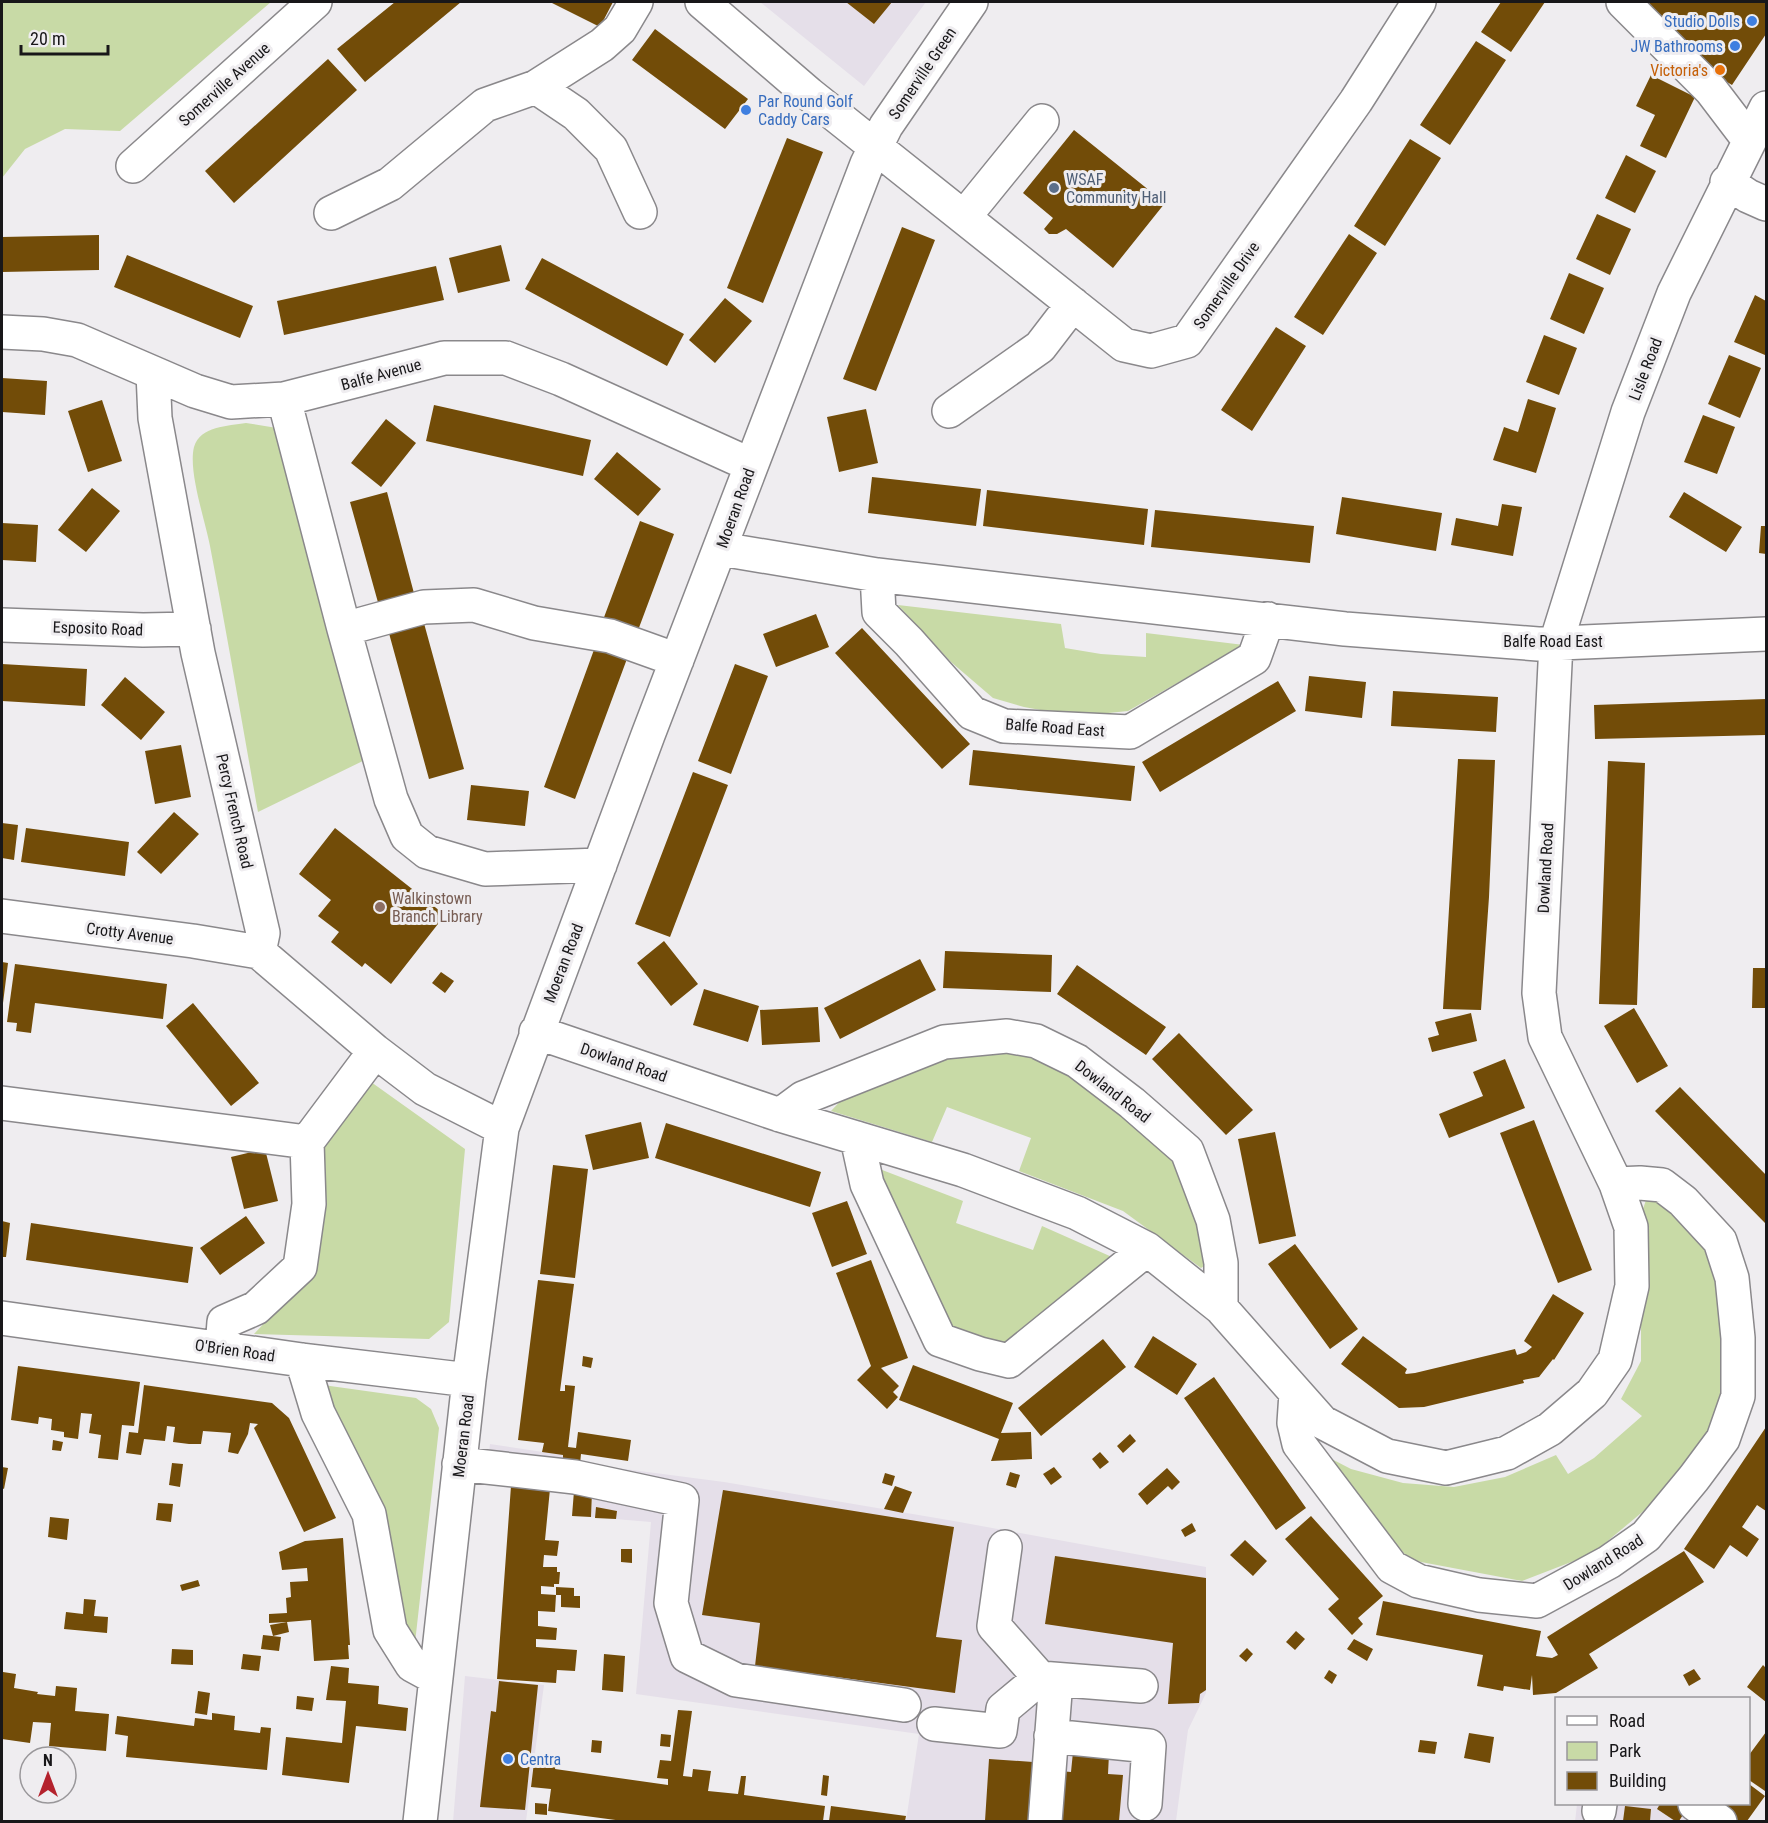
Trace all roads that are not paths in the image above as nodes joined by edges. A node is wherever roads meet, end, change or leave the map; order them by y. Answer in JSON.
{"nodes":[{"id":1,"x":315,"y":2,"type":"edge"},
{"id":2,"x":636,"y":2,"type":"edge"},
{"id":3,"x":702,"y":2,"type":"edge"},
{"id":4,"x":971,"y":2,"type":"edge"},
{"id":5,"x":1419,"y":2,"type":"edge"},
{"id":6,"x":1626,"y":2,"type":"edge"},
{"id":7,"x":536,"y":87,"type":"junction"},
{"id":8,"x":1767,"y":108,"type":"edge"},
{"id":9,"x":1042,"y":121,"type":"dead end"},
{"id":10,"x":1749,"y":140,"type":"junction"},
{"id":11,"x":875,"y":146,"type":"junction"},
{"id":12,"x":133,"y":166,"type":"dead end"},
{"id":13,"x":1727,"y":182,"type":"junction"},
{"id":14,"x":1767,"y":204,"type":"edge"},
{"id":15,"x":640,"y":212,"type":"dead end"},
{"id":16,"x":331,"y":213,"type":"dead end"},
{"id":17,"x":964,"y":217,"type":"junction"},
{"id":18,"x":1073,"y":304,"type":"junction"},
{"id":19,"x":2,"y":332,"type":"edge"},
{"id":20,"x":153,"y":373,"type":"junction"},
{"id":21,"x":284,"y":399,"type":"junction"},
{"id":22,"x":949,"y":411,"type":"dead end"},
{"id":23,"x":751,"y":465,"type":"junction"},
{"id":24,"x":721,"y":549,"type":"junction"},
{"id":25,"x":877,"y":575,"type":"junction"},
{"id":26,"x":1269,"y":619,"type":"junction"},
{"id":27,"x":2,"y":624,"type":"edge"},
{"id":28,"x":194,"y":630,"type":"junction"},
{"id":29,"x":344,"y":630,"type":"junction"},
{"id":30,"x":1767,"y":634,"type":"edge"},
{"id":31,"x":1556,"y":644,"type":"junction"},
{"id":32,"x":677,"y":660,"type":"junction"},
{"id":33,"x":600,"y":865,"type":"junction"},
{"id":34,"x":2,"y":916,"type":"edge"},
{"id":35,"x":259,"y":952,"type":"junction"},
{"id":36,"x":536,"y":1032,"type":"junction"},
{"id":37,"x":375,"y":1051,"type":"junction"},
{"id":38,"x":2,"y":1103,"type":"edge"},
{"id":39,"x":780,"y":1115,"type":"junction"},
{"id":40,"x":502,"y":1128,"type":"junction"},
{"id":41,"x":857,"y":1138,"type":"junction"},
{"id":42,"x":307,"y":1142,"type":"junction"},
{"id":43,"x":1616,"y":1184,"type":"junction"},
{"id":44,"x":1147,"y":1249,"type":"junction"},
{"id":45,"x":1221,"y":1308,"type":"junction"},
{"id":46,"x":2,"y":1318,"type":"edge"},
{"id":47,"x":222,"y":1348,"type":"junction"},
{"id":48,"x":302,"y":1360,"type":"junction"},
{"id":49,"x":469,"y":1380,"type":"junction"},
{"id":50,"x":1296,"y":1393,"type":"junction"},
{"id":51,"x":459,"y":1464,"type":"junction"},
{"id":52,"x":1005,"y":1547,"type":"dead end"},
{"id":53,"x":436,"y":1678,"type":"junction"},
{"id":54,"x":1048,"y":1679,"type":"junction"},
{"id":55,"x":1141,"y":1686,"type":"dead end"},
{"id":56,"x":904,"y":1705,"type":"dead end"},
{"id":57,"x":934,"y":1724,"type":"dead end"},
{"id":58,"x":1052,"y":1736,"type":"junction"},
{"id":59,"x":1145,"y":1804,"type":"dead end"},
{"id":60,"x":1698,"y":1805,"type":"edge"},
{"id":61,"x":420,"y":1821,"type":"edge"},
{"id":62,"x":1045,"y":1821,"type":"edge"},
{"id":63,"x":1720,"y":1821,"type":"edge"}],
"edges":[{"from":1,"to":12,"type":"street","name":"Somerville Avenue"},
{"from":2,"to":7,"type":"street"},
{"from":3,"to":11,"type":"street","name":"Somerville Drive"},
{"from":4,"to":11,"type":"street","name":"Somerville Green"},
{"from":5,"to":18,"type":"street","name":"Somerville Drive"},
{"from":6,"to":10,"type":"street"},
{"from":7,"to":15,"type":"street"},
{"from":7,"to":16,"type":"street"},
{"from":8,"to":10,"type":"street","name":"Lisle Road"},
{"from":9,"to":17,"type":"street"},
{"from":10,"to":13,"type":"street","name":"Lisle Road"},
{"from":11,"to":17,"type":"street","name":"Somerville Drive"},
{"from":11,"to":23,"type":"street","name":"Moeran Road"},
{"from":13,"to":14,"type":"street"},
{"from":13,"to":31,"type":"street","name":"Lisle Road"},
{"from":17,"to":18,"type":"street","name":"Somerville Drive"},
{"from":18,"to":22,"type":"street"},
{"from":19,"to":20,"type":"street","name":"Balfe Avenue"},
{"from":20,"to":21,"type":"street","name":"Balfe Avenue"},
{"from":20,"to":28,"type":"street","name":"Percy French Road"},
{"from":21,"to":23,"type":"street","name":"Balfe Avenue"},
{"from":21,"to":29,"type":"street"},
{"from":23,"to":24,"type":"street","name":"Moeran Road"},
{"from":24,"to":25,"type":"street","name":"Balfe Road East"},
{"from":24,"to":32,"type":"street","name":"Moeran Road"},
{"from":25,"to":26,"type":"street","name":"Balfe Road East"},
{"from":25,"to":26,"type":"street","name":"Balfe Road East"},
{"from":26,"to":31,"type":"street","name":"Balfe Road East"},
{"from":27,"to":28,"type":"street","name":"Esposito Road"},
{"from":28,"to":35,"type":"street","name":"Percy French Road"},
{"from":29,"to":32,"type":"street"},
{"from":29,"to":33,"type":"street"},
{"from":30,"to":31,"type":"street","name":"Balfe Road East"},
{"from":31,"to":43,"type":"street","name":"Dowland Road"},
{"from":32,"to":33,"type":"street","name":"Moeran Road"},
{"from":33,"to":36,"type":"street","name":"Moeran Road"},
{"from":34,"to":35,"type":"street","name":"Crotty Avenue"},
{"from":35,"to":37,"type":"street"},
{"from":36,"to":39,"type":"street","name":"Dowland Road"},
{"from":36,"to":40,"type":"street","name":"Moeran Road"},
{"from":37,"to":40,"type":"street"},
{"from":37,"to":42,"type":"street"},
{"from":38,"to":42,"type":"street"},
{"from":39,"to":41,"type":"street","name":"Dowland Road"},
{"from":39,"to":45,"type":"street","name":"Dowland Road"},
{"from":40,"to":49,"type":"street","name":"Moeran Road"},
{"from":41,"to":44,"type":"street","name":"Dowland Road"},
{"from":41,"to":44,"type":"street"},
{"from":42,"to":47,"type":"street"},
{"from":43,"to":50,"type":"street","name":"Dowland Road"},
{"from":43,"to":50,"type":"street","name":"Dowland Road"},
{"from":44,"to":45,"type":"street","name":"Dowland Road"},
{"from":45,"to":50,"type":"street","name":"Dowland Road"},
{"from":46,"to":47,"type":"street","name":"O'Brien Road"},
{"from":47,"to":48,"type":"street","name":"O'Brien Road"},
{"from":48,"to":49,"type":"street","name":"O'Brien Road"},
{"from":48,"to":53,"type":"street"},
{"from":49,"to":51,"type":"street","name":"Moeran Road"},
{"from":51,"to":53,"type":"street","name":"Moeran Road"},
{"from":51,"to":56,"type":"street"},
{"from":52,"to":54,"type":"street"},
{"from":53,"to":61,"type":"street","name":"Moeran Road"},
{"from":54,"to":55,"type":"street"},
{"from":54,"to":57,"type":"street"},
{"from":54,"to":58,"type":"street"},
{"from":58,"to":59,"type":"street"},
{"from":58,"to":62,"type":"street"},
{"from":60,"to":63,"type":"street"}]}
